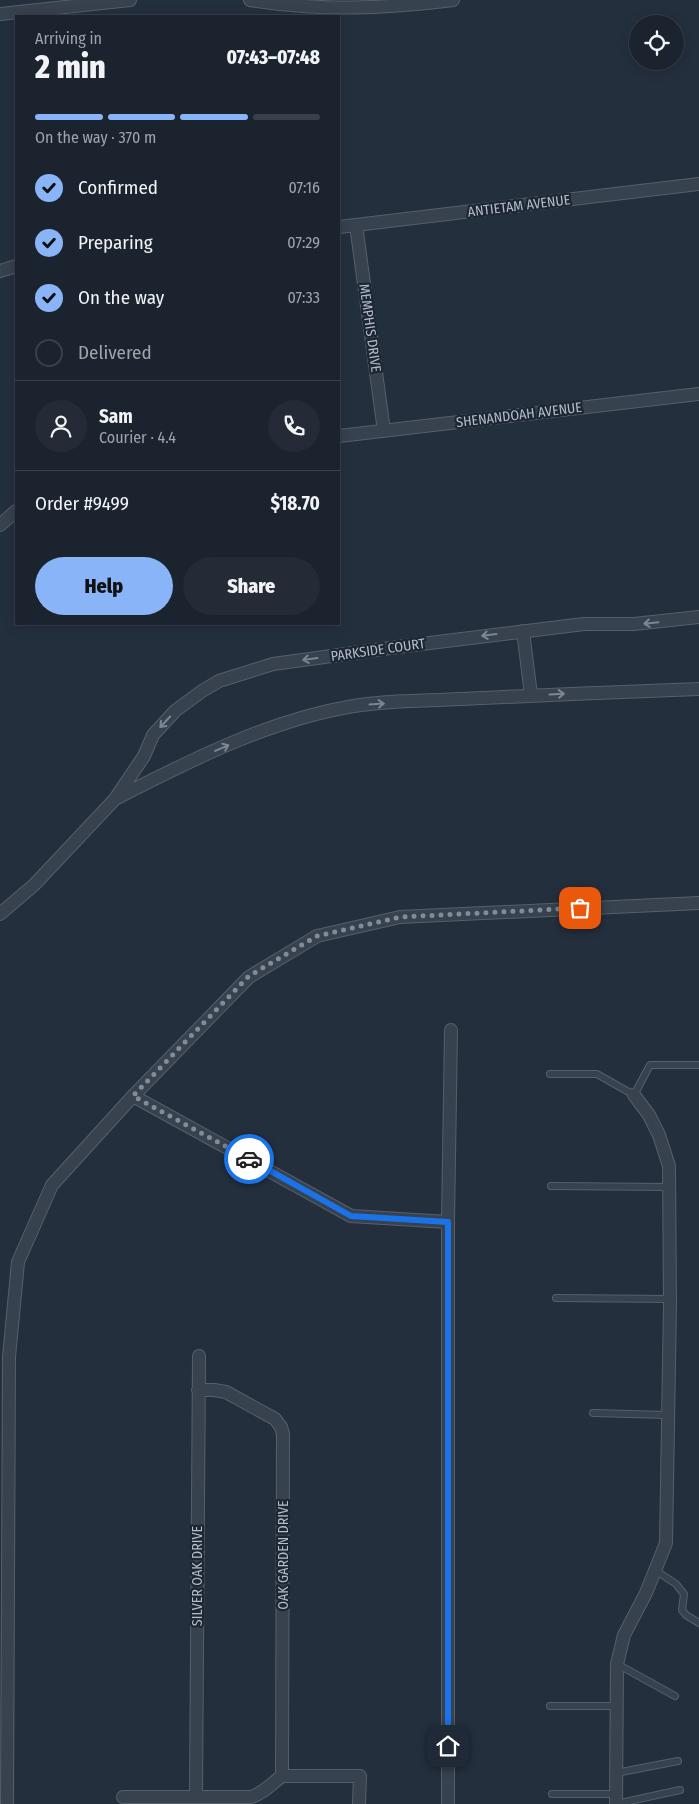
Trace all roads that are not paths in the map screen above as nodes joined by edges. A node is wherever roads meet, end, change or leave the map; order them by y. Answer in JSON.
{"nodes":[{"id":1,"x":130,"y":0,"type":"edge"},
{"id":2,"x":250,"y":0,"type":"edge"},
{"id":3,"x":453,"y":0,"type":"edge"},
{"id":4,"x":0,"y":14,"type":"edge"},
{"id":5,"x":699,"y":184,"type":"edge"},
{"id":6,"x":356,"y":226,"type":"junction"},
{"id":7,"x":340,"y":227,"type":"edge"},
{"id":8,"x":15,"y":266,"type":"edge"},
{"id":9,"x":0,"y":271,"type":"edge"},
{"id":10,"x":699,"y":394,"type":"edge"},
{"id":11,"x":384,"y":431,"type":"junction"},
{"id":12,"x":340,"y":436,"type":"edge"},
{"id":13,"x":15,"y":512,"type":"edge"},
{"id":14,"x":0,"y":525,"type":"edge"},
{"id":15,"x":699,"y":617,"type":"edge"},
{"id":16,"x":524,"y":631,"type":"junction"},
{"id":17,"x":699,"y":689,"type":"edge"},
{"id":18,"x":530,"y":696,"type":"junction"},
{"id":19,"x":115,"y":799,"type":"junction"},
{"id":20,"x":699,"y":903,"type":"edge"},
{"id":21,"x":0,"y":914,"type":"edge"},
{"id":22,"x":451,"y":1030,"type":"dead end"},
{"id":23,"x":699,"y":1065,"type":"edge"},
{"id":24,"x":550,"y":1074,"type":"dead end"},
{"id":25,"x":634,"y":1095,"type":"junction"},
{"id":26,"x":133,"y":1096,"type":"junction"},
{"id":27,"x":552,"y":1186,"type":"dead end"},
{"id":28,"x":669,"y":1187,"type":"junction"},
{"id":29,"x":448,"y":1222,"type":"junction"},
{"id":30,"x":556,"y":1298,"type":"dead end"},
{"id":31,"x":670,"y":1299,"type":"junction"},
{"id":32,"x":198,"y":1356,"type":"dead end"},
{"id":33,"x":198,"y":1390,"type":"junction"},
{"id":34,"x":594,"y":1413,"type":"dead end"},
{"id":35,"x":668,"y":1415,"type":"junction"},
{"id":36,"x":655,"y":1570,"type":"junction"},
{"id":37,"x":699,"y":1623,"type":"edge"},
{"id":38,"x":618,"y":1664,"type":"junction"},
{"id":39,"x":675,"y":1696,"type":"dead end"},
{"id":40,"x":550,"y":1706,"type":"dead end"},
{"id":41,"x":616,"y":1706,"type":"junction"},
{"id":42,"x":678,"y":1761,"type":"dead end"},
{"id":43,"x":616,"y":1773,"type":"junction"},
{"id":44,"x":282,"y":1776,"type":"junction"},
{"id":45,"x":680,"y":1790,"type":"dead end"},
{"id":46,"x":552,"y":1794,"type":"dead end"},
{"id":47,"x":123,"y":1797,"type":"dead end"},
{"id":48,"x":196,"y":1797,"type":"junction"},
{"id":49,"x":616,"y":1799,"type":"edge"},
{"id":50,"x":7,"y":1804,"type":"edge"},
{"id":51,"x":359,"y":1804,"type":"edge"},
{"id":52,"x":448,"y":1804,"type":"edge"}],
"edges":[{"from":1,"to":4,"type":"street"},
{"from":2,"to":3,"type":"street"},
{"from":5,"to":6,"type":"street","name":"ANTIETAM AVENUE"},
{"from":6,"to":7,"type":"street","name":"ANTIETAM AVENUE"},
{"from":6,"to":11,"type":"street","name":"MEMPHIS DRIVE"},
{"from":8,"to":9,"type":"street"},
{"from":10,"to":11,"type":"street","name":"SHENANDOAH AVENUE"},
{"from":11,"to":12,"type":"street","name":"SHENANDOAH AVENUE"},
{"from":13,"to":14,"type":"street"},
{"from":15,"to":16,"type":"street","name":"PARKSIDE COURT","one_way":true},
{"from":16,"to":18,"type":"street"},
{"from":16,"to":19,"type":"street","name":"PARKSIDE COURT","one_way":true},
{"from":18,"to":17,"type":"street","name":"PARKSIDE COURT","one_way":true},
{"from":19,"to":18,"type":"street","name":"PARKSIDE COURT","one_way":true},
{"from":19,"to":21,"type":"street","name":"PARKSIDE COURT"},
{"from":20,"to":26,"type":"street"},
{"from":22,"to":29,"type":"street"},
{"from":23,"to":25,"type":"lane"},
{"from":24,"to":25,"type":"lane"},
{"from":25,"to":28,"type":"street"},
{"from":26,"to":29,"type":"street"},
{"from":26,"to":50,"type":"street"},
{"from":27,"to":28,"type":"lane"},
{"from":28,"to":31,"type":"street"},
{"from":29,"to":52,"type":"street"},
{"from":30,"to":31,"type":"lane"},
{"from":31,"to":35,"type":"street"},
{"from":32,"to":33,"type":"street","name":"SILVER OAK DRIVE"},
{"from":33,"to":44,"type":"street","name":"OAK GARDEN DRIVE"},
{"from":33,"to":48,"type":"street","name":"SILVER OAK DRIVE"},
{"from":34,"to":35,"type":"lane"},
{"from":35,"to":36,"type":"street"},
{"from":36,"to":37,"type":"lane"},
{"from":36,"to":38,"type":"street"},
{"from":38,"to":39,"type":"lane"},
{"from":38,"to":41,"type":"street"},
{"from":40,"to":41,"type":"lane"},
{"from":41,"to":43,"type":"street"},
{"from":42,"to":43,"type":"lane"},
{"from":43,"to":49,"type":"street"},
{"from":44,"to":48,"type":"street"},
{"from":44,"to":51,"type":"street"},
{"from":45,"to":49,"type":"lane"},
{"from":46,"to":49,"type":"lane"},
{"from":47,"to":48,"type":"street"}]}
